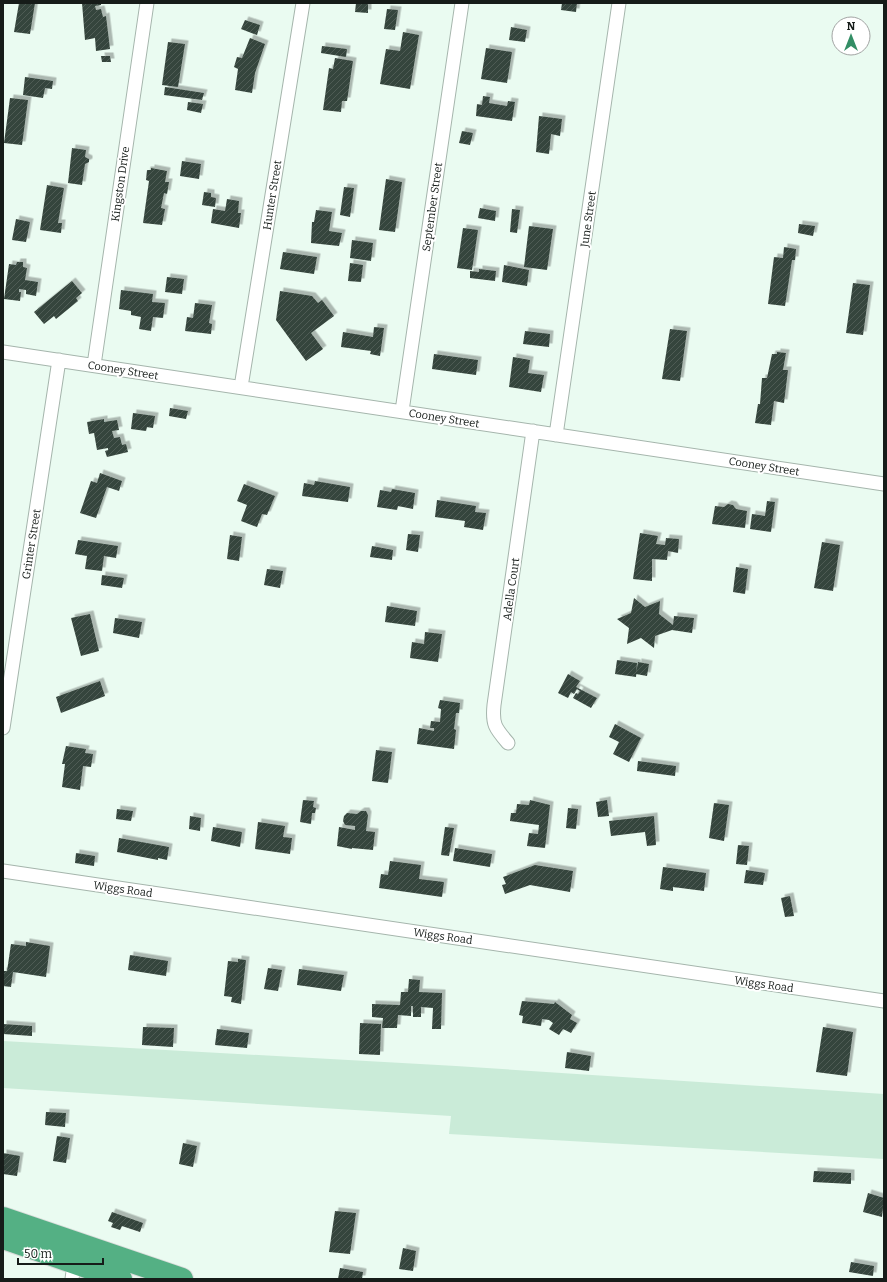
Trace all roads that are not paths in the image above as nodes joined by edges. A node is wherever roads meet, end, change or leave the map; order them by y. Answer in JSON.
{"nodes":[{"id":1,"x":147,"y":3,"type":"edge"},
{"id":2,"x":303,"y":3,"type":"edge"},
{"id":3,"x":462,"y":3,"type":"edge"},
{"id":4,"x":620,"y":3,"type":"edge"},
{"id":5,"x":3,"y":352,"type":"edge"},
{"id":6,"x":59,"y":360,"type":"junction"},
{"id":7,"x":94,"y":365,"type":"junction"},
{"id":8,"x":241,"y":387,"type":"junction"},
{"id":9,"x":402,"y":411,"type":"junction"},
{"id":10,"x":533,"y":431,"type":"junction"},
{"id":11,"x":556,"y":435,"type":"junction"},
{"id":12,"x":884,"y":484,"type":"edge"},
{"id":13,"x":3,"y":728,"type":"edge"},
{"id":14,"x":508,"y":743,"type":"dead end"},
{"id":15,"x":3,"y":871,"type":"edge"},
{"id":16,"x":884,"y":1001,"type":"edge"},
{"id":17,"x":3,"y":1218,"type":"edge"},
{"id":18,"x":3,"y":1238,"type":"edge"},
{"id":19,"x":74,"y":1262,"type":"edge"},
{"id":20,"x":120,"y":1279,"type":"edge"},
{"id":21,"x":182,"y":1279,"type":"edge"}],
"edges":[{"from":1,"to":7,"type":"street","name":"Kingston Drive"},
{"from":2,"to":8,"type":"street","name":"Hunter Street"},
{"from":3,"to":9,"type":"street","name":"September Street"},
{"from":4,"to":11,"type":"street","name":"June Street"},
{"from":5,"to":6,"type":"street","name":"Cooney Street"},
{"from":6,"to":7,"type":"street","name":"Cooney Street"},
{"from":6,"to":13,"type":"street","name":"Grinter Street"},
{"from":7,"to":8,"type":"street","name":"Cooney Street"},
{"from":8,"to":9,"type":"street","name":"Cooney Street"},
{"from":9,"to":10,"type":"street","name":"Cooney Street"},
{"from":10,"to":11,"type":"street","name":"Cooney Street"},
{"from":10,"to":14,"type":"street","name":"Adella Court"},
{"from":11,"to":12,"type":"street","name":"Cooney Street"},
{"from":15,"to":16,"type":"street","name":"Wiggs Road"},
{"from":17,"to":19,"type":"highway"},
{"from":18,"to":19,"type":"highway"},
{"from":19,"to":20,"type":"highway"},
{"from":19,"to":21,"type":"highway"}]}
